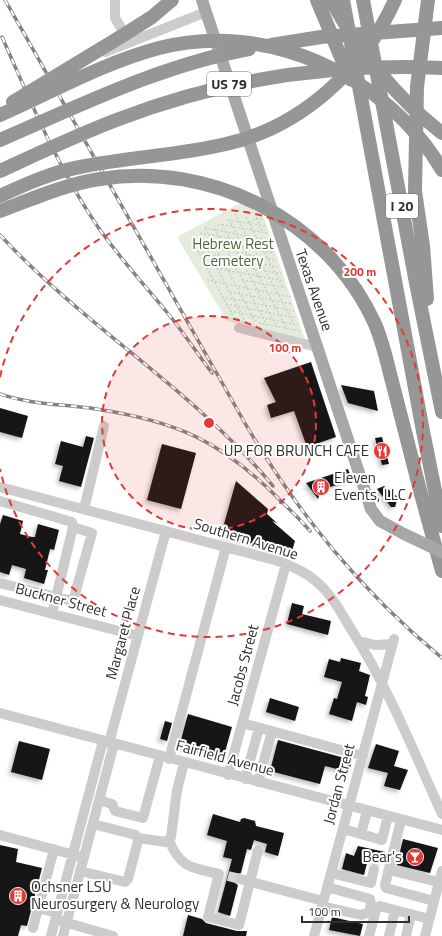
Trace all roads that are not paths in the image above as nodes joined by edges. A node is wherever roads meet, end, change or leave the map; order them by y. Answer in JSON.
{"nodes":[{"id":1,"x":115,"y":0,"type":"edge"},
{"id":2,"x":172,"y":0,"type":"edge"},
{"id":3,"x":202,"y":0,"type":"edge"},
{"id":4,"x":317,"y":0,"type":"edge"},
{"id":5,"x":331,"y":0,"type":"edge"},
{"id":6,"x":343,"y":0,"type":"edge"},
{"id":7,"x":363,"y":0,"type":"edge"},
{"id":8,"x":395,"y":0,"type":"edge"},
{"id":9,"x":428,"y":0,"type":"edge"},
{"id":10,"x":206,"y":12,"type":"junction"},
{"id":11,"x":442,"y":28,"type":"edge"},
{"id":12,"x":130,"y":42,"type":"junction"},
{"id":13,"x":101,"y":53,"type":"dead end"},
{"id":14,"x":442,"y":68,"type":"edge"},
{"id":15,"x":0,"y":109,"type":"edge"},
{"id":16,"x":365,"y":112,"type":"junction"},
{"id":17,"x":0,"y":115,"type":"edge"},
{"id":18,"x":442,"y":133,"type":"edge"},
{"id":19,"x":0,"y":140,"type":"edge"},
{"id":20,"x":442,"y":170,"type":"edge"},
{"id":21,"x":0,"y":171,"type":"edge"},
{"id":22,"x":0,"y":196,"type":"edge"},
{"id":23,"x":0,"y":210,"type":"edge"},
{"id":24,"x":242,"y":324,"type":"road end"},
{"id":25,"x":316,"y":347,"type":"junction"},
{"id":26,"x":431,"y":354,"type":"junction"},
{"id":27,"x":442,"y":412,"type":"edge"},
{"id":28,"x":104,"y":426,"type":"dead end"},
{"id":29,"x":0,"y":486,"type":"edge"},
{"id":30,"x":0,"y":501,"type":"edge"},
{"id":31,"x":84,"y":509,"type":"junction"},
{"id":32,"x":73,"y":526,"type":"junction"},
{"id":33,"x":442,"y":526,"type":"edge"},
{"id":34,"x":166,"y":531,"type":"junction"},
{"id":35,"x":226,"y":547,"type":"junction"},
{"id":36,"x":442,"y":552,"type":"edge"},
{"id":37,"x":286,"y":564,"type":"junction"},
{"id":38,"x":442,"y":571,"type":"edge"},
{"id":39,"x":0,"y":583,"type":"edge"},
{"id":40,"x":56,"y":597,"type":"junction"},
{"id":41,"x":0,"y":600,"type":"edge"},
{"id":42,"x":52,"y":614,"type":"junction"},
{"id":43,"x":138,"y":636,"type":"junction"},
{"id":44,"x":359,"y":641,"type":"junction"},
{"id":45,"x":382,"y":683,"type":"junction"},
{"id":46,"x":0,"y":713,"type":"edge"},
{"id":47,"x":242,"y":723,"type":"junction"},
{"id":48,"x":259,"y":728,"type":"junction"},
{"id":49,"x":272,"y":731,"type":"junction"},
{"id":50,"x":109,"y":743,"type":"junction"},
{"id":51,"x":362,"y":756,"type":"junction"},
{"id":52,"x":165,"y":758,"type":"junction"},
{"id":53,"x":184,"y":763,"type":"junction"},
{"id":54,"x":228,"y":774,"type":"junction"},
{"id":55,"x":245,"y":779,"type":"junction"},
{"id":56,"x":258,"y":782,"type":"junction"},
{"id":57,"x":99,"y":800,"type":"junction"},
{"id":58,"x":349,"y":806,"type":"junction"},
{"id":59,"x":367,"y":811,"type":"junction"},
{"id":60,"x":441,"y":811,"type":"edge"},
{"id":61,"x":388,"y":816,"type":"junction"},
{"id":62,"x":401,"y":820,"type":"junction"},
{"id":63,"x":93,"y":824,"type":"junction"},
{"id":64,"x":343,"y":829,"type":"junction"},
{"id":65,"x":442,"y":830,"type":"edge"},
{"id":66,"x":361,"y":834,"type":"junction"},
{"id":67,"x":0,"y":835,"type":"edge"},
{"id":68,"x":138,"y":838,"type":"junction"},
{"id":69,"x":169,"y":840,"type":"junction"},
{"id":70,"x":54,"y":849,"type":"junction"},
{"id":71,"x":258,"y":850,"type":"dead end"},
{"id":72,"x":73,"y":854,"type":"junction"},
{"id":73,"x":84,"y":857,"type":"junction"},
{"id":74,"x":374,"y":869,"type":"dead end"},
{"id":75,"x":389,"y":870,"type":"junction"},
{"id":76,"x":442,"y":870,"type":"edge"},
{"id":77,"x":80,"y":871,"type":"junction"},
{"id":78,"x":331,"y":873,"type":"junction"},
{"id":79,"x":245,"y":880,"type":"junction"},
{"id":80,"x":440,"y":883,"type":"edge"},
{"id":81,"x":327,"y":887,"type":"junction"},
{"id":82,"x":434,"y":901,"type":"junction"},
{"id":83,"x":40,"y":902,"type":"junction"},
{"id":84,"x":323,"y":903,"type":"junction"},
{"id":85,"x":396,"y":910,"type":"junction"},
{"id":86,"x":412,"y":914,"type":"junction"},
{"id":87,"x":56,"y":916,"type":"junction"},
{"id":88,"x":429,"y":919,"type":"junction"},
{"id":89,"x":67,"y":923,"type":"junction"},
{"id":90,"x":33,"y":928,"type":"dead end"},
{"id":91,"x":51,"y":936,"type":"edge"},
{"id":92,"x":63,"y":936,"type":"edge"},
{"id":93,"x":113,"y":936,"type":"edge"},
{"id":94,"x":314,"y":936,"type":"edge"},
{"id":95,"x":369,"y":936,"type":"edge"},
{"id":96,"x":389,"y":936,"type":"edge"},
{"id":97,"x":406,"y":936,"type":"edge"},
{"id":98,"x":425,"y":936,"type":"edge"}],
"edges":[{"from":1,"to":12,"type":"street"},
{"from":2,"to":15,"type":"highway","bridge":true},
{"from":3,"to":10,"type":"main road","name":"Texas Avenue","number":"US 79"},
{"from":4,"to":16,"type":"highway"},
{"from":5,"to":18,"type":"highway","bridge":true},
{"from":6,"to":16,"type":"highway","number":"I 20"},
{"from":7,"to":26,"type":"highway","number":"I 20"},
{"from":8,"to":22,"type":"highway","bridge":true},
{"from":9,"to":26,"type":"highway"},
{"from":10,"to":12,"type":"street"},
{"from":10,"to":25,"type":"main road","name":"Texas Avenue","number":"US 79"},
{"from":11,"to":19,"type":"highway","bridge":true},
{"from":12,"to":13,"type":"street"},
{"from":14,"to":21,"type":"highway","bridge":true},
{"from":16,"to":33,"type":"highway","number":"I 20"},
{"from":17,"to":20,"type":"highway","bridge":true},
{"from":23,"to":38,"type":"highway","bridge":true},
{"from":24,"to":25,"type":"street"},
{"from":25,"to":36,"type":"main road","name":"Texas Avenue","number":"US 79","bridge":true},
{"from":26,"to":27,"type":"highway","number":"I 20"},
{"from":28,"to":31,"type":"street"},
{"from":29,"to":31,"type":"street","name":"Southern Avenue"},
{"from":30,"to":32,"type":"street"},
{"from":31,"to":34,"type":"street","name":"Southern Avenue"},
{"from":32,"to":40,"type":"street"},
{"from":32,"to":40,"type":"street"},
{"from":34,"to":35,"type":"street","name":"Southern Avenue"},
{"from":34,"to":43,"type":"street","name":"Margaret Place"},
{"from":35,"to":37,"type":"street","name":"Southern Avenue"},
{"from":35,"to":52,"type":"street"},
{"from":37,"to":44,"type":"street","name":"Southern Avenue"},
{"from":37,"to":47,"type":"street","name":"Jacobs Street"},
{"from":39,"to":40,"type":"street"},
{"from":40,"to":42,"type":"street"},
{"from":41,"to":42,"type":"street","name":"Buckner Street"},
{"from":42,"to":43,"type":"street","name":"Buckner Street"},
{"from":43,"to":50,"type":"street","name":"Margaret Place"},
{"from":44,"to":45,"type":"street","name":"Southern Avenue"},
{"from":44,"to":45,"type":"street","name":"Jordan Street"},
{"from":45,"to":51,"type":"street","name":"Jordan Street"},
{"from":45,"to":60,"type":"street","name":"Southern Avenue"},
{"from":46,"to":50,"type":"street","name":"Fairfield Avenue"},
{"from":47,"to":48,"type":"street"},
{"from":47,"to":54,"type":"street","name":"Jacobs Street"},
{"from":48,"to":49,"type":"street"},
{"from":48,"to":55,"type":"street"},
{"from":49,"to":51,"type":"street"},
{"from":49,"to":56,"type":"street"},
{"from":50,"to":52,"type":"street","name":"Fairfield Avenue"},
{"from":50,"to":57,"type":"street","name":"Margaret Place"},
{"from":50,"to":72,"type":"street","name":"Margaret Place"},
{"from":51,"to":58,"type":"street","name":"Jordan Street"},
{"from":52,"to":53,"type":"street","name":"Fairfield Avenue"},
{"from":52,"to":57,"type":"street"},
{"from":53,"to":54,"type":"street","name":"Fairfield Avenue"},
{"from":53,"to":69,"type":"street"},
{"from":54,"to":55,"type":"street","name":"Fairfield Avenue"},
{"from":55,"to":56,"type":"street","name":"Fairfield Avenue"},
{"from":56,"to":58,"type":"street","name":"Fairfield Avenue"},
{"from":57,"to":63,"type":"street","name":"Margaret Place"},
{"from":58,"to":59,"type":"street","name":"Fairfield Avenue"},
{"from":58,"to":64,"type":"street","name":"Jordan Street"},
{"from":59,"to":61,"type":"street","name":"Fairfield Avenue"},
{"from":59,"to":66,"type":"street"},
{"from":61,"to":62,"type":"street","name":"Fairfield Avenue"},
{"from":61,"to":66,"type":"street"},
{"from":62,"to":65,"type":"street","name":"Fairfield Avenue"},
{"from":62,"to":75,"type":"street"},
{"from":63,"to":68,"type":"street"},
{"from":63,"to":73,"type":"street","name":"Margaret Place"},
{"from":64,"to":66,"type":"street"},
{"from":64,"to":78,"type":"street","name":"Jordan Street"},
{"from":67,"to":70,"type":"street"},
{"from":68,"to":69,"type":"street"},
{"from":68,"to":77,"type":"street"},
{"from":69,"to":79,"type":"street"},
{"from":70,"to":72,"type":"street"},
{"from":70,"to":83,"type":"street"},
{"from":71,"to":79,"type":"street"},
{"from":72,"to":73,"type":"street"},
{"from":72,"to":87,"type":"street","name":"Margaret Place"},
{"from":73,"to":77,"type":"street","name":"Margaret Place"},
{"from":74,"to":78,"type":"street"},
{"from":75,"to":80,"type":"street"},
{"from":75,"to":82,"type":"street"},
{"from":76,"to":80,"type":"street"},
{"from":77,"to":89,"type":"street","name":"Margaret Place"},
{"from":78,"to":81,"type":"street","name":"Jordan Street"},
{"from":79,"to":84,"type":"street"},
{"from":80,"to":82,"type":"street"},
{"from":81,"to":84,"type":"street","name":"Jordan Street"},
{"from":81,"to":84,"type":"street"},
{"from":82,"to":88,"type":"street"},
{"from":83,"to":87,"type":"street"},
{"from":83,"to":90,"type":"street"},
{"from":84,"to":94,"type":"street","name":"Jordan Street"},
{"from":85,"to":86,"type":"street"},
{"from":85,"to":95,"type":"street"},
{"from":85,"to":96,"type":"street"},
{"from":86,"to":88,"type":"street"},
{"from":86,"to":97,"type":"street"},
{"from":87,"to":89,"type":"street"},
{"from":87,"to":91,"type":"street","name":"Margaret Place"},
{"from":88,"to":98,"type":"street"},
{"from":89,"to":92,"type":"street","name":"Margaret Place"},
{"from":89,"to":93,"type":"street"}]}
